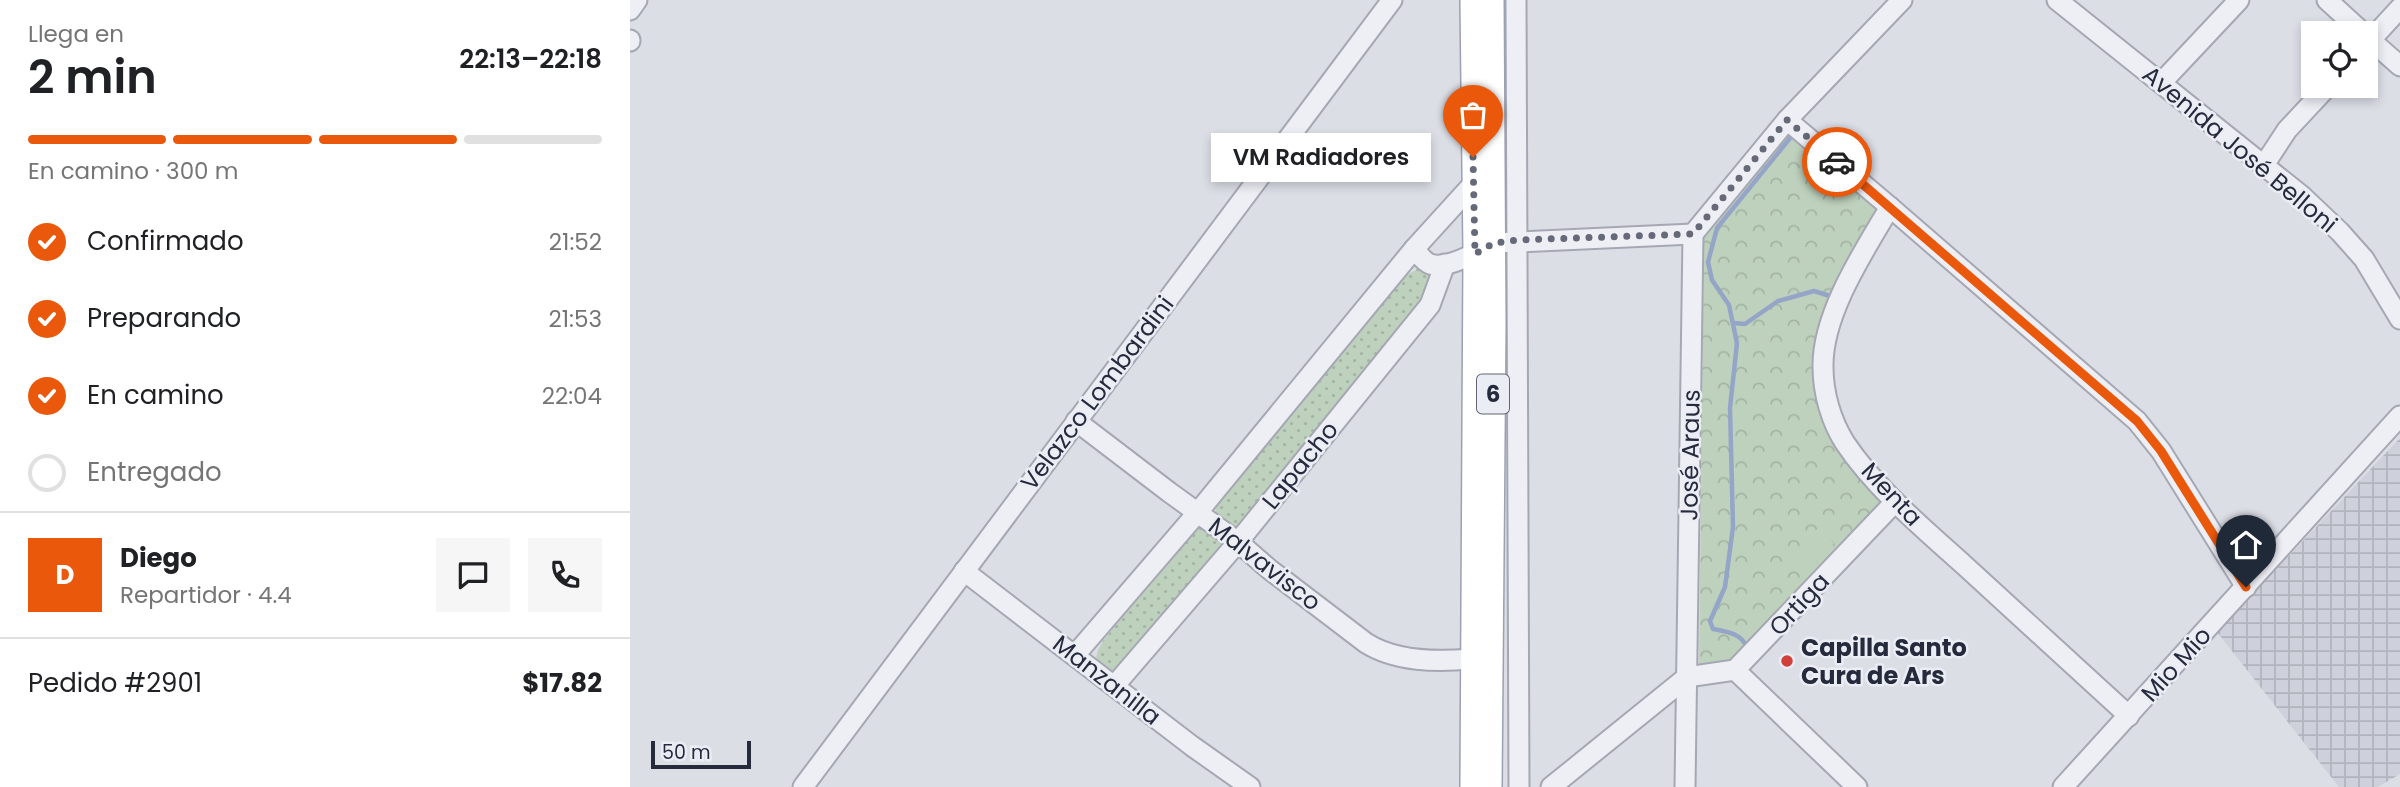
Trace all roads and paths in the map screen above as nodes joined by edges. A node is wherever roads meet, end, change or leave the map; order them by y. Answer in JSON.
{"nodes":[{"id":1,"x":637,"y":0,"type":"edge"},
{"id":2,"x":1392,"y":0,"type":"edge"},
{"id":3,"x":1472,"y":0,"type":"edge"},
{"id":4,"x":1492,"y":0,"type":"edge"},
{"id":5,"x":1516,"y":0,"type":"edge"},
{"id":6,"x":1902,"y":0,"type":"edge"},
{"id":7,"x":2057,"y":0,"type":"edge"},
{"id":8,"x":2239,"y":0,"type":"edge"},
{"id":9,"x":2327,"y":0,"type":"edge"},
{"id":10,"x":2400,"y":8,"type":"edge"},
{"id":11,"x":630,"y":10,"type":"edge"},
{"id":12,"x":2348,"y":21,"type":"edge"},
{"id":13,"x":2378,"y":28,"type":"edge"},
{"id":14,"x":2378,"y":49,"type":"edge"},
{"id":15,"x":2400,"y":66,"type":"edge"},
{"id":16,"x":2161,"y":83,"type":"junction"},
{"id":17,"x":2317,"y":98,"type":"edge"},
{"id":18,"x":1787,"y":120,"type":"junction"},
{"id":19,"x":2264,"y":165,"type":"junction"},
{"id":20,"x":1474,"y":183,"type":"junction"},
{"id":21,"x":1890,"y":206,"type":"junction"},
{"id":22,"x":1693,"y":234,"type":"junction"},
{"id":23,"x":1518,"y":240,"type":"junction"},
{"id":24,"x":1414,"y":248,"type":"junction"},
{"id":25,"x":1484,"y":248,"type":"junction"},
{"id":26,"x":1445,"y":264,"type":"junction"},
{"id":27,"x":2400,"y":319,"type":"edge"},
{"id":28,"x":2400,"y":416,"type":"edge"},
{"id":29,"x":1076,"y":421,"type":"junction"},
{"id":30,"x":1895,"y":502,"type":"junction"},
{"id":31,"x":1198,"y":512,"type":"junction"},
{"id":32,"x":1238,"y":542,"type":"junction"},
{"id":33,"x":964,"y":571,"type":"junction"},
{"id":34,"x":2246,"y":587,"type":"junction"},
{"id":35,"x":1075,"y":655,"type":"junction"},
{"id":36,"x":1472,"y":659,"type":"junction"},
{"id":37,"x":1735,"y":670,"type":"junction"},
{"id":38,"x":1687,"y":677,"type":"junction"},
{"id":39,"x":1115,"y":685,"type":"junction"},
{"id":40,"x":2129,"y":716,"type":"junction"},
{"id":41,"x":803,"y":787,"type":"edge"},
{"id":42,"x":1250,"y":787,"type":"edge"},
{"id":43,"x":1472,"y":787,"type":"edge"},
{"id":44,"x":1490,"y":787,"type":"edge"},
{"id":45,"x":1518,"y":787,"type":"edge"},
{"id":46,"x":1551,"y":787,"type":"edge"},
{"id":47,"x":1685,"y":787,"type":"edge"},
{"id":48,"x":1857,"y":787,"type":"edge"},
{"id":49,"x":2063,"y":787,"type":"edge"}],
"edges":[{"from":1,"to":11,"type":"street"},
{"from":2,"to":29,"type":"street","name":"Velazco Lombardini"},
{"from":3,"to":20,"type":"main road","number":"6"},
{"from":4,"to":25,"type":"main road","number":"6"},
{"from":5,"to":23,"type":"street"},
{"from":6,"to":18,"type":"street"},
{"from":7,"to":16,"type":"street","name":"Avenida José Belloni"},
{"from":8,"to":16,"type":"street"},
{"from":9,"to":12,"type":"street"},
{"from":10,"to":13,"type":"street"},
{"from":14,"to":15,"type":"street"},
{"from":16,"to":19,"type":"street","name":"Avenida José Belloni"},
{"from":17,"to":19,"type":"street"},
{"from":18,"to":21,"type":"street"},
{"from":18,"to":22,"type":"street"},
{"from":19,"to":27,"type":"street","name":"Avenida José Belloni"},
{"from":20,"to":24,"type":"street","name":"Lapacho"},
{"from":20,"to":25,"type":"main road","number":"6"},
{"from":21,"to":30,"type":"street","name":"Menta"},
{"from":21,"to":34,"type":"street"},
{"from":22,"to":23,"type":"street"},
{"from":22,"to":38,"type":"street","name":"José Araus"},
{"from":23,"to":25,"type":"street"},
{"from":23,"to":45,"type":"street"},
{"from":24,"to":26,"type":"street"},
{"from":24,"to":31,"type":"street","name":"Lapacho"},
{"from":25,"to":26,"type":"street"},
{"from":25,"to":36,"type":"main road","number":"6"},
{"from":25,"to":44,"type":"main road","number":"6"},
{"from":26,"to":32,"type":"street","name":"Lapacho"},
{"from":28,"to":34,"type":"street","name":"Mio Mio"},
{"from":29,"to":31,"type":"street","name":"Malvavisco"},
{"from":29,"to":33,"type":"street","name":"Velazco Lombardini"},
{"from":30,"to":37,"type":"street","name":"Ortiga"},
{"from":30,"to":40,"type":"street","name":"Menta"},
{"from":31,"to":32,"type":"street","name":"Malvavisco"},
{"from":31,"to":35,"type":"street","name":"Lapacho"},
{"from":32,"to":36,"type":"street","name":"Malvavisco"},
{"from":32,"to":39,"type":"street","name":"Lapacho"},
{"from":33,"to":35,"type":"street","name":"Manzanilla"},
{"from":33,"to":41,"type":"street","name":"Velazco Lombardini"},
{"from":34,"to":40,"type":"street","name":"Mio Mio"},
{"from":35,"to":39,"type":"street","name":"Manzanilla"},
{"from":36,"to":43,"type":"main road","number":"6"},
{"from":37,"to":38,"type":"street"},
{"from":37,"to":48,"type":"street"},
{"from":38,"to":46,"type":"street"},
{"from":38,"to":47,"type":"street","name":"José Araus"},
{"from":39,"to":42,"type":"street","name":"Manzanilla"},
{"from":40,"to":49,"type":"street","name":"Mio Mio"}]}
